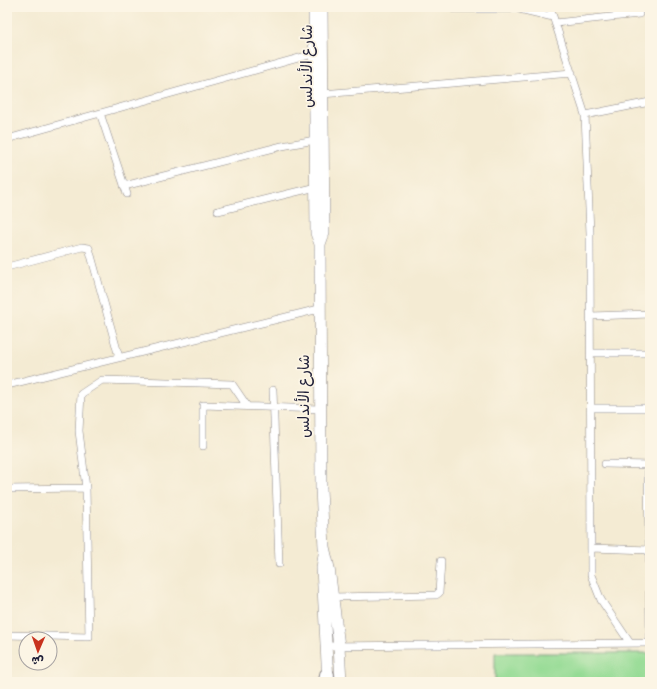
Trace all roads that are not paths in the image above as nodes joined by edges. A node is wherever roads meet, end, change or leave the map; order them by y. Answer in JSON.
{"nodes":[{"id":1,"x":314,"y":7,"type":"edge"},
{"id":2,"x":322,"y":7,"type":"edge"},
{"id":3,"x":550,"y":7,"type":"edge"},
{"id":4,"x":454,"y":9,"type":"dead end"},
{"id":5,"x":639,"y":14,"type":"dead end"},
{"id":6,"x":554,"y":20,"type":"junction"},
{"id":7,"x":314,"y":54,"type":"junction"},
{"id":8,"x":572,"y":73,"type":"junction"},
{"id":9,"x":322,"y":94,"type":"junction"},
{"id":10,"x":650,"y":102,"type":"edge"},
{"id":11,"x":100,"y":113,"type":"junction"},
{"id":12,"x":585,"y":115,"type":"junction"},
{"id":13,"x":7,"y":139,"type":"edge"},
{"id":14,"x":315,"y":140,"type":"junction"},
{"id":15,"x":124,"y":186,"type":"junction"},
{"id":16,"x":316,"y":187,"type":"junction"},
{"id":17,"x":127,"y":194,"type":"dead end"},
{"id":18,"x":218,"y":211,"type":"dead end"},
{"id":19,"x":320,"y":244,"type":"junction"},
{"id":20,"x":7,"y":267,"type":"edge"},
{"id":21,"x":319,"y":309,"type":"junction"},
{"id":22,"x":650,"y":314,"type":"edge"},
{"id":23,"x":591,"y":316,"type":"junction"},
{"id":24,"x":591,"y":353,"type":"junction"},
{"id":25,"x":650,"y":353,"type":"edge"},
{"id":26,"x":119,"y":357,"type":"junction"},
{"id":27,"x":7,"y":385,"type":"edge"},
{"id":28,"x":273,"y":390,"type":"dead end"},
{"id":29,"x":246,"y":406,"type":"junction"},
{"id":30,"x":274,"y":407,"type":"junction"},
{"id":31,"x":591,"y":408,"type":"junction"},
{"id":32,"x":650,"y":408,"type":"edge"},
{"id":33,"x":319,"y":409,"type":"junction"},
{"id":34,"x":203,"y":446,"type":"dead end"},
{"id":35,"x":605,"y":464,"type":"dead end"},
{"id":36,"x":649,"y":465,"type":"edge"},
{"id":37,"x":86,"y":488,"type":"junction"},
{"id":38,"x":7,"y":489,"type":"edge"},
{"id":39,"x":324,"y":547,"type":"junction"},
{"id":40,"x":591,"y":548,"type":"junction"},
{"id":41,"x":650,"y":550,"type":"edge"},
{"id":42,"x":441,"y":561,"type":"dead end"},
{"id":43,"x":279,"y":564,"type":"dead end"},
{"id":44,"x":333,"y":597,"type":"junction"},
{"id":45,"x":7,"y":635,"type":"edge"},
{"id":46,"x":650,"y":638,"type":"edge"},
{"id":47,"x":630,"y":644,"type":"junction"},
{"id":48,"x":650,"y":644,"type":"edge"},
{"id":49,"x":326,"y":646,"type":"junction"},
{"id":50,"x":339,"y":646,"type":"junction"},
{"id":51,"x":327,"y":680,"type":"edge"},
{"id":52,"x":341,"y":682,"type":"edge"}],
"edges":[{"from":1,"to":7,"type":"main road","name":"شارع الأندلس"},
{"from":2,"to":9,"type":"main road","name":"شارع الأندلس"},
{"from":3,"to":6,"type":"street"},
{"from":4,"to":6,"type":"street"},
{"from":5,"to":6,"type":"street"},
{"from":6,"to":8,"type":"street"},
{"from":7,"to":11,"type":"street"},
{"from":7,"to":14,"type":"main road","name":"شارع الأندلس"},
{"from":8,"to":9,"type":"street"},
{"from":8,"to":12,"type":"street"},
{"from":9,"to":19,"type":"main road","name":"شارع الأندلس"},
{"from":10,"to":12,"type":"street"},
{"from":11,"to":13,"type":"street"},
{"from":11,"to":15,"type":"street"},
{"from":12,"to":23,"type":"street"},
{"from":14,"to":15,"type":"street"},
{"from":14,"to":16,"type":"main road","name":"شارع الأندلس"},
{"from":15,"to":17,"type":"street"},
{"from":16,"to":18,"type":"street"},
{"from":16,"to":19,"type":"main road","name":"شارع الأندلس"},
{"from":19,"to":21,"type":"main road","name":"شارع الأندلس"},
{"from":20,"to":26,"type":"street"},
{"from":21,"to":26,"type":"street"},
{"from":21,"to":33,"type":"main road","name":"شارع الأندلس"},
{"from":22,"to":23,"type":"street"},
{"from":23,"to":24,"type":"street"},
{"from":24,"to":25,"type":"street"},
{"from":24,"to":31,"type":"street"},
{"from":26,"to":27,"type":"street"},
{"from":28,"to":30,"type":"street"},
{"from":29,"to":30,"type":"street"},
{"from":29,"to":34,"type":"street"},
{"from":29,"to":37,"type":"street"},
{"from":30,"to":33,"type":"street"},
{"from":30,"to":43,"type":"street"},
{"from":31,"to":32,"type":"street"},
{"from":31,"to":40,"type":"street"},
{"from":33,"to":39,"type":"main road","name":"شارع الأندلس"},
{"from":35,"to":36,"type":"street"},
{"from":36,"to":41,"type":"street"},
{"from":37,"to":38,"type":"street"},
{"from":37,"to":45,"type":"street"},
{"from":39,"to":44,"type":"main road","name":"شارع الأندلس"},
{"from":39,"to":49,"type":"main road","name":"شارع الأندلس"},
{"from":40,"to":41,"type":"street"},
{"from":40,"to":47,"type":"street"},
{"from":41,"to":46,"type":"street"},
{"from":42,"to":44,"type":"street"},
{"from":44,"to":50,"type":"main road","name":"شارع الأندلس"},
{"from":47,"to":48,"type":"street"},
{"from":47,"to":50,"type":"street"},
{"from":49,"to":50,"type":"street"},
{"from":49,"to":51,"type":"main road","name":"شارع الأندلس"},
{"from":50,"to":52,"type":"main road","name":"شارع الأندلس"}]}
